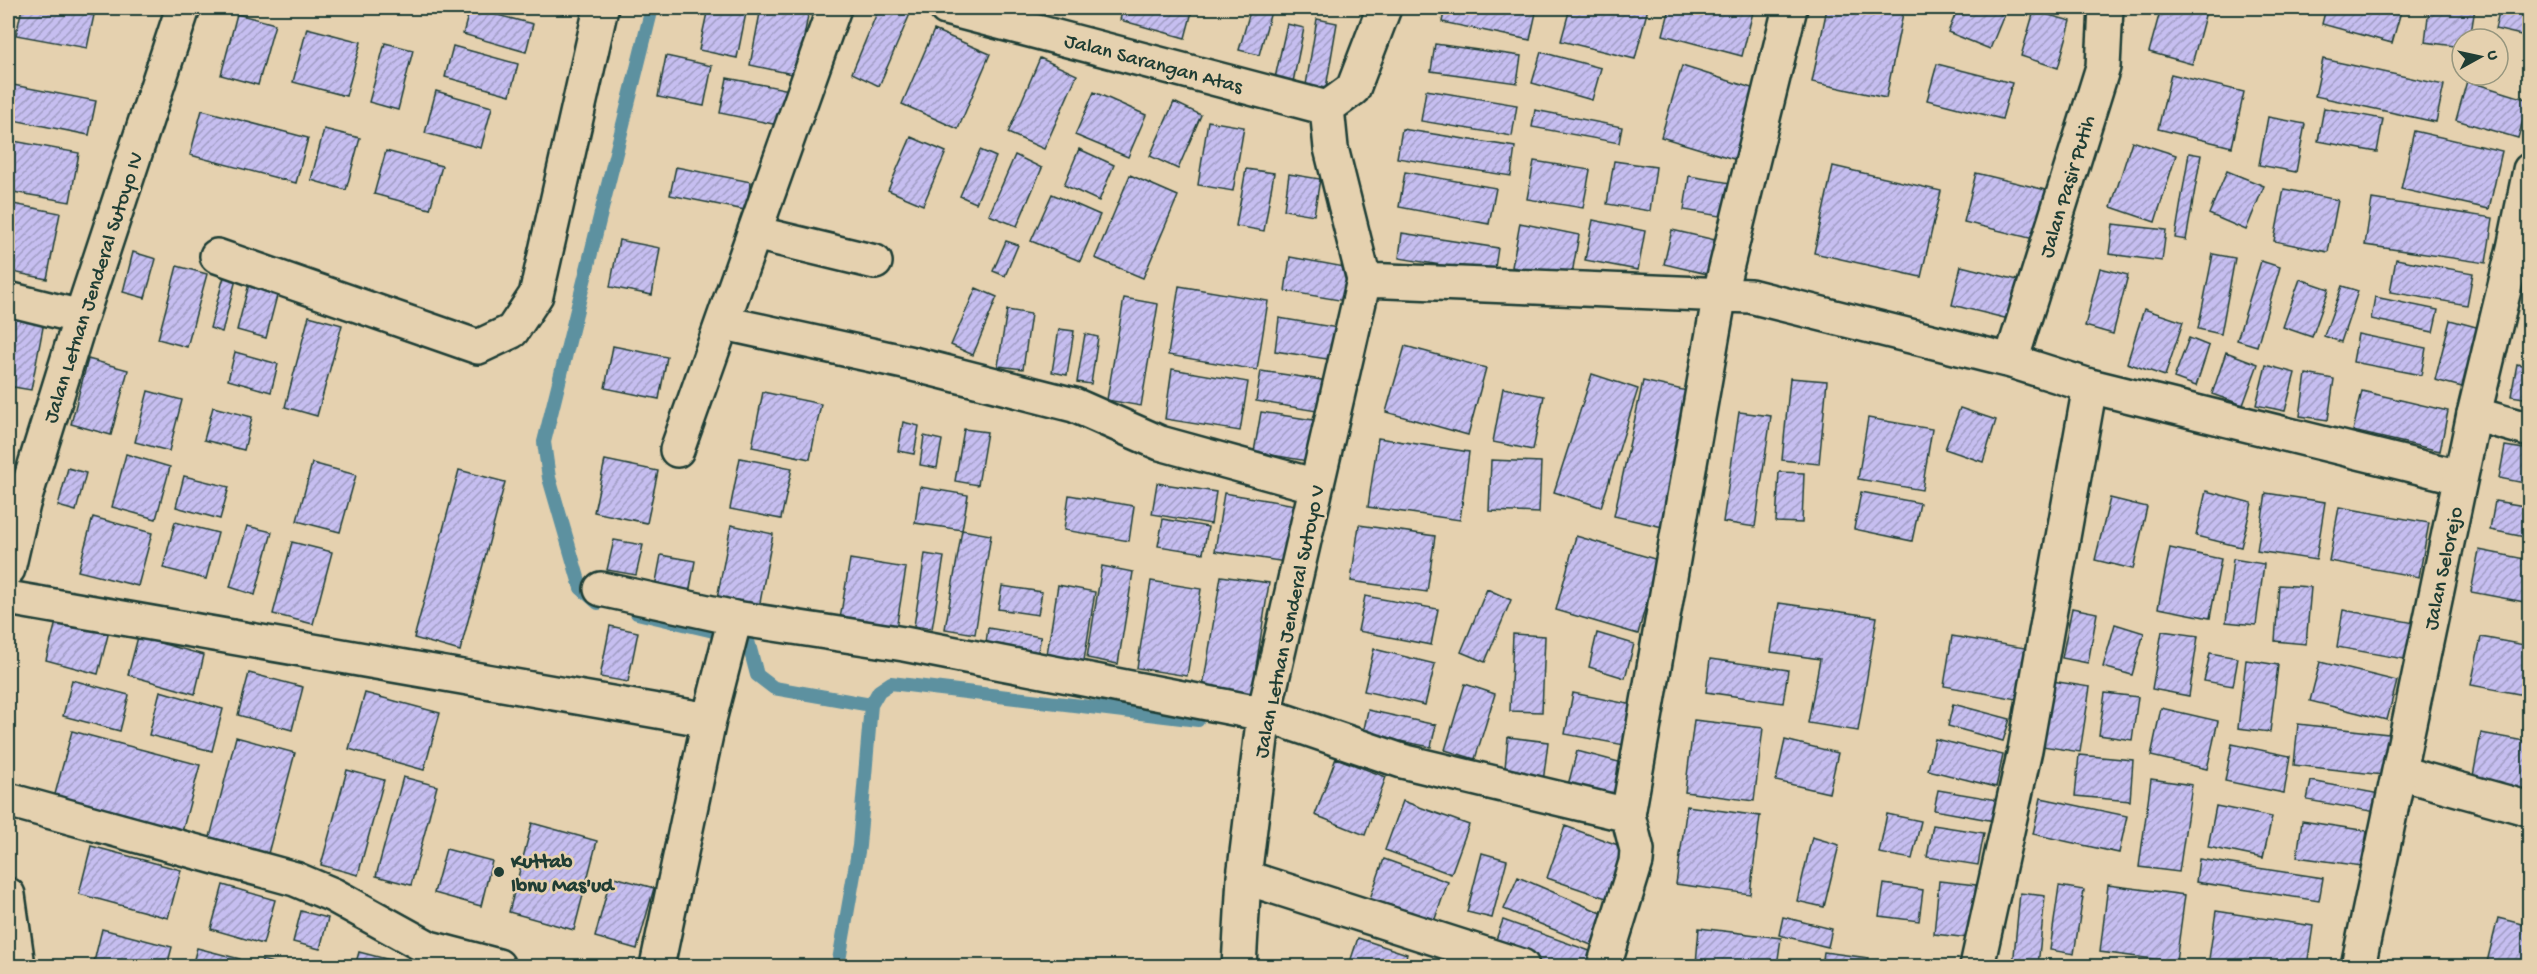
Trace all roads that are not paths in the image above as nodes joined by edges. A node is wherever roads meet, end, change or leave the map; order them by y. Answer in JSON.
{"nodes":[{"id":1,"x":183,"y":8,"type":"edge"},
{"id":2,"x":601,"y":8,"type":"edge"},
{"id":3,"x":834,"y":8,"type":"edge"},
{"id":4,"x":946,"y":8,"type":"edge"},
{"id":5,"x":1384,"y":8,"type":"edge"},
{"id":6,"x":1790,"y":8,"type":"edge"},
{"id":7,"x":2106,"y":8,"type":"edge"},
{"id":8,"x":1327,"y":108,"type":"junction"},
{"id":9,"x":2529,"y":170,"type":"edge"},
{"id":10,"x":755,"y":233,"type":"junction"},
{"id":11,"x":2522,"y":249,"type":"edge"},
{"id":12,"x":217,"y":256,"type":"dead end"},
{"id":13,"x":875,"y":262,"type":"dead end"},
{"id":14,"x":1364,"y":280,"type":"junction"},
{"id":15,"x":1720,"y":293,"type":"junction"},
{"id":16,"x":8,"y":299,"type":"edge"},
{"id":17,"x":81,"y":317,"type":"junction"},
{"id":18,"x":724,"y":323,"type":"junction"},
{"id":19,"x":2011,"y":361,"type":"junction"},
{"id":20,"x":2090,"y":386,"type":"junction"},
{"id":21,"x":2474,"y":414,"type":"junction"},
{"id":22,"x":2529,"y":430,"type":"edge"},
{"id":23,"x":677,"y":450,"type":"dead end"},
{"id":24,"x":2460,"y":477,"type":"junction"},
{"id":25,"x":1316,"y":486,"type":"junction"},
{"id":26,"x":8,"y":569,"type":"edge"},
{"id":27,"x":601,"y":589,"type":"dead end"},
{"id":28,"x":8,"y":598,"type":"edge"},
{"id":29,"x":732,"y":628,"type":"junction"},
{"id":30,"x":1264,"y":714,"type":"junction"},
{"id":31,"x":709,"y":720,"type":"junction"},
{"id":32,"x":2400,"y":773,"type":"junction"},
{"id":33,"x":8,"y":800,"type":"edge"},
{"id":34,"x":2529,"y":809,"type":"edge"},
{"id":35,"x":1628,"y":815,"type":"junction"},
{"id":36,"x":1244,"y":877,"type":"junction"},
{"id":37,"x":8,"y":895,"type":"edge"},
{"id":38,"x":18,"y":966,"type":"edge"},
{"id":39,"x":498,"y":966,"type":"edge"},
{"id":40,"x":657,"y":966,"type":"edge"},
{"id":41,"x":1239,"y":966,"type":"edge"},
{"id":42,"x":1522,"y":966,"type":"edge"},
{"id":43,"x":1604,"y":966,"type":"edge"},
{"id":44,"x":1977,"y":966,"type":"edge"},
{"id":45,"x":2358,"y":966,"type":"edge"}],
"edges":[{"from":1,"to":17,"type":"street","name":"Jalan Letnan Jenderal Sutoyo IV"},
{"from":2,"to":12,"type":"street"},
{"from":3,"to":10,"type":"street"},
{"from":4,"to":8,"type":"street","name":"Jalan Sarangan Atas"},
{"from":5,"to":8,"type":"street"},
{"from":6,"to":15,"type":"street"},
{"from":7,"to":19,"type":"street","name":"Jalan Pasir Putih"},
{"from":8,"to":14,"type":"street"},
{"from":9,"to":11,"type":"street","name":"Jalan Selorejo"},
{"from":10,"to":13,"type":"street"},
{"from":10,"to":18,"type":"street"},
{"from":11,"to":21,"type":"street","name":"Jalan Selorejo"},
{"from":14,"to":15,"type":"street"},
{"from":14,"to":25,"type":"street","name":"Jalan Letnan Jenderal Sutoyo V"},
{"from":15,"to":19,"type":"street"},
{"from":15,"to":35,"type":"street"},
{"from":16,"to":17,"type":"street"},
{"from":17,"to":26,"type":"street","name":"Jalan Letnan Jenderal Sutoyo IV"},
{"from":18,"to":23,"type":"street"},
{"from":18,"to":25,"type":"street"},
{"from":19,"to":20,"type":"street"},
{"from":20,"to":24,"type":"street"},
{"from":20,"to":44,"type":"street"},
{"from":21,"to":22,"type":"street"},
{"from":21,"to":24,"type":"street","name":"Jalan Selorejo"},
{"from":24,"to":32,"type":"street","name":"Jalan Selorejo"},
{"from":25,"to":30,"type":"street","name":"Jalan Letnan Jenderal Sutoyo V"},
{"from":27,"to":29,"type":"street"},
{"from":28,"to":31,"type":"street"},
{"from":29,"to":30,"type":"street"},
{"from":29,"to":31,"type":"street"},
{"from":30,"to":35,"type":"street"},
{"from":30,"to":36,"type":"street","name":"Jalan Letnan Jenderal Sutoyo V"},
{"from":31,"to":40,"type":"street"},
{"from":32,"to":34,"type":"street"},
{"from":32,"to":45,"type":"street","name":"Jalan Selorejo"},
{"from":33,"to":39,"type":"street"},
{"from":35,"to":43,"type":"street"},
{"from":36,"to":41,"type":"street","name":"Jalan Letnan Jenderal Sutoyo V"},
{"from":36,"to":42,"type":"street"},
{"from":37,"to":38,"type":"street"}]}
